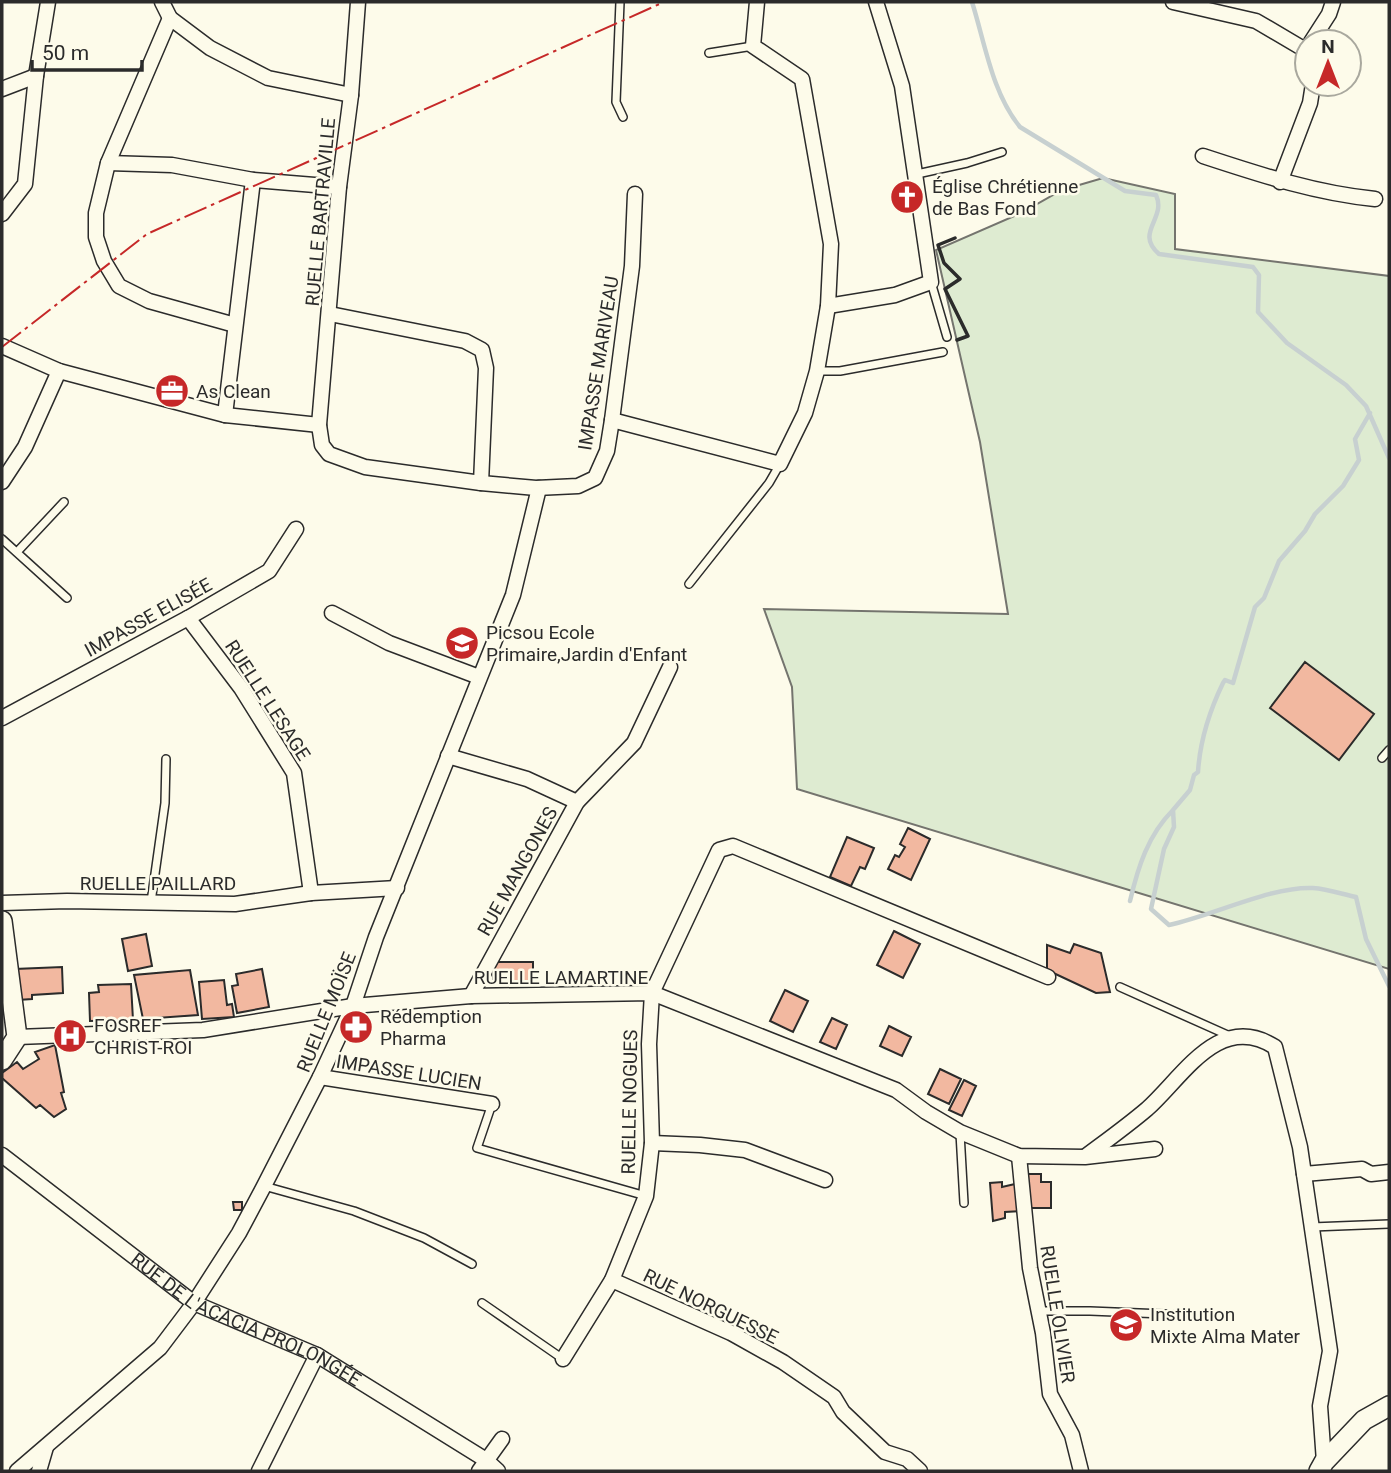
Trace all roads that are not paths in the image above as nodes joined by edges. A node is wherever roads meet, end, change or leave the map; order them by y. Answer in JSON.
{"nodes":[{"id":1,"x":48,"y":2,"type":"edge"},
{"id":2,"x":162,"y":2,"type":"edge"},
{"id":3,"x":358,"y":2,"type":"edge"},
{"id":4,"x":620,"y":2,"type":"edge"},
{"id":5,"x":757,"y":2,"type":"edge"},
{"id":6,"x":876,"y":2,"type":"edge"},
{"id":7,"x":1173,"y":2,"type":"edge"},
{"id":8,"x":1333,"y":2,"type":"edge"},
{"id":9,"x":170,"y":18,"type":"junction"},
{"id":10,"x":1320,"y":28,"type":"edge"},
{"id":11,"x":1293,"y":42,"type":"edge"},
{"id":12,"x":753,"y":46,"type":"junction"},
{"id":13,"x":709,"y":53,"type":"dead end"},
{"id":14,"x":36,"y":76,"type":"junction"},
{"id":15,"x":2,"y":89,"type":"edge"},
{"id":16,"x":351,"y":95,"type":"junction"},
{"id":17,"x":1311,"y":98,"type":"edge"},
{"id":18,"x":623,"y":117,"type":"dead end"},
{"id":19,"x":1002,"y":152,"type":"dead end"},
{"id":20,"x":1203,"y":156,"type":"dead end"},
{"id":21,"x":108,"y":163,"type":"junction"},
{"id":22,"x":917,"y":174,"type":"junction"},
{"id":23,"x":253,"y":180,"type":"junction"},
{"id":24,"x":1280,"y":182,"type":"junction"},
{"id":25,"x":339,"y":187,"type":"junction"},
{"id":26,"x":635,"y":194,"type":"dead end"},
{"id":27,"x":1375,"y":199,"type":"dead end"},
{"id":28,"x":2,"y":214,"type":"edge"},
{"id":29,"x":931,"y":282,"type":"junction"},
{"id":30,"x":828,"y":306,"type":"junction"},
{"id":31,"x":330,"y":314,"type":"junction"},
{"id":32,"x":235,"y":325,"type":"junction"},
{"id":33,"x":947,"y":337,"type":"dead end"},
{"id":34,"x":2,"y":346,"type":"edge"},
{"id":35,"x":943,"y":352,"type":"dead end"},
{"id":36,"x":59,"y":371,"type":"junction"},
{"id":37,"x":817,"y":371,"type":"junction"},
{"id":38,"x":225,"y":415,"type":"junction"},
{"id":39,"x":612,"y":420,"type":"junction"},
{"id":40,"x":319,"y":425,"type":"junction"},
{"id":41,"x":780,"y":464,"type":"junction"},
{"id":42,"x":2,"y":482,"type":"edge"},
{"id":43,"x":481,"y":484,"type":"junction"},
{"id":44,"x":539,"y":488,"type":"junction"},
{"id":45,"x":64,"y":502,"type":"dead end"},
{"id":46,"x":296,"y":529,"type":"dead end"},
{"id":47,"x":2,"y":538,"type":"edge"},
{"id":48,"x":17,"y":552,"type":"junction"},
{"id":49,"x":689,"y":584,"type":"dead end"},
{"id":50,"x":67,"y":598,"type":"dead end"},
{"id":51,"x":332,"y":613,"type":"dead end"},
{"id":52,"x":188,"y":618,"type":"junction"},
{"id":53,"x":670,"y":667,"type":"dead end"},
{"id":54,"x":479,"y":677,"type":"junction"},
{"id":55,"x":2,"y":718,"type":"edge"},
{"id":56,"x":1389,"y":750,"type":"edge"},
{"id":57,"x":448,"y":756,"type":"junction"},
{"id":58,"x":1382,"y":758,"type":"dead end"},
{"id":59,"x":166,"y":759,"type":"dead end"},
{"id":60,"x":577,"y":802,"type":"junction"},
{"id":61,"x":397,"y":888,"type":"junction"},
{"id":62,"x":311,"y":893,"type":"junction"},
{"id":63,"x":151,"y":902,"type":"junction"},
{"id":64,"x":2,"y":903,"type":"edge"},
{"id":65,"x":2,"y":921,"type":"edge"},
{"id":66,"x":1048,"y":977,"type":"dead end"},
{"id":67,"x":1120,"y":987,"type":"dead end"},
{"id":68,"x":652,"y":993,"type":"junction"},
{"id":69,"x":471,"y":996,"type":"junction"},
{"id":70,"x":353,"y":1006,"type":"junction"},
{"id":71,"x":17,"y":1037,"type":"junction"},
{"id":72,"x":1232,"y":1037,"type":"junction"},
{"id":73,"x":2,"y":1060,"type":"edge"},
{"id":74,"x":320,"y":1077,"type":"junction"},
{"id":75,"x":492,"y":1104,"type":"joint"},
{"id":76,"x":960,"y":1132,"type":"junction"},
{"id":77,"x":652,"y":1143,"type":"junction"},
{"id":78,"x":1155,"y":1149,"type":"dead end"},
{"id":79,"x":2,"y":1155,"type":"edge"},
{"id":80,"x":1019,"y":1156,"type":"junction"},
{"id":81,"x":1085,"y":1157,"type":"junction"},
{"id":82,"x":1389,"y":1172,"type":"edge"},
{"id":83,"x":1304,"y":1174,"type":"junction"},
{"id":84,"x":825,"y":1180,"type":"dead end"},
{"id":85,"x":264,"y":1186,"type":"junction"},
{"id":86,"x":646,"y":1196,"type":"junction"},
{"id":87,"x":964,"y":1203,"type":"dead end"},
{"id":88,"x":1389,"y":1224,"type":"edge"},
{"id":89,"x":1312,"y":1227,"type":"junction"},
{"id":90,"x":472,"y":1264,"type":"dead end"},
{"id":91,"x":612,"y":1280,"type":"junction"},
{"id":92,"x":194,"y":1303,"type":"junction"},
{"id":93,"x":482,"y":1303,"type":"dead end"},
{"id":94,"x":1038,"y":1311,"type":"junction"},
{"id":95,"x":1188,"y":1315,"type":"dead end"},
{"id":96,"x":317,"y":1355,"type":"junction"},
{"id":97,"x":563,"y":1359,"type":"joint"},
{"id":98,"x":1389,"y":1406,"type":"edge"},
{"id":99,"x":502,"y":1439,"type":"dead end"},
{"id":100,"x":46,"y":1447,"type":"junction"},
{"id":101,"x":483,"y":1466,"type":"edge"},
{"id":102,"x":1321,"y":1467,"type":"edge"},
{"id":103,"x":17,"y":1471,"type":"edge"},
{"id":104,"x":39,"y":1471,"type":"edge"},
{"id":105,"x":259,"y":1471,"type":"edge"},
{"id":106,"x":498,"y":1471,"type":"edge"},
{"id":107,"x":920,"y":1471,"type":"edge"},
{"id":108,"x":1081,"y":1471,"type":"edge"}],
"edges":[{"from":1,"to":14,"type":"street"},
{"from":2,"to":9,"type":"street"},
{"from":3,"to":16,"type":"street","name":"RUELLE BARTRAVILLE"},
{"from":4,"to":18,"type":"lane"},
{"from":5,"to":12,"type":"street"},
{"from":6,"to":22,"type":"street"},
{"from":7,"to":11,"type":"street"},
{"from":8,"to":10,"type":"street"},
{"from":9,"to":16,"type":"street"},
{"from":9,"to":21,"type":"street"},
{"from":12,"to":13,"type":"lane"},
{"from":12,"to":30,"type":"street"},
{"from":14,"to":15,"type":"street"},
{"from":14,"to":28,"type":"street"},
{"from":16,"to":25,"type":"street","name":"RUELLE BARTRAVILLE"},
{"from":17,"to":24,"type":"street"},
{"from":19,"to":22,"type":"lane"},
{"from":20,"to":24,"type":"street"},
{"from":21,"to":23,"type":"street"},
{"from":21,"to":32,"type":"street"},
{"from":22,"to":29,"type":"street"},
{"from":23,"to":25,"type":"street"},
{"from":23,"to":32,"type":"street"},
{"from":24,"to":27,"type":"street"},
{"from":25,"to":31,"type":"street","name":"RUELLE BARTRAVILLE"},
{"from":26,"to":39,"type":"street","name":"IMPASSE MARIVEAU"},
{"from":29,"to":30,"type":"street"},
{"from":29,"to":33,"type":"lane"},
{"from":30,"to":37,"type":"street"},
{"from":31,"to":40,"type":"street","name":"RUELLE BARTRAVILLE"},
{"from":31,"to":43,"type":"street"},
{"from":32,"to":38,"type":"street"},
{"from":34,"to":36,"type":"street"},
{"from":35,"to":37,"type":"lane"},
{"from":36,"to":38,"type":"street"},
{"from":36,"to":42,"type":"street"},
{"from":37,"to":41,"type":"street"},
{"from":38,"to":40,"type":"street"},
{"from":39,"to":41,"type":"street"},
{"from":39,"to":44,"type":"street","name":"IMPASSE MARIVEAU"},
{"from":40,"to":43,"type":"street"},
{"from":41,"to":49,"type":"lane"},
{"from":43,"to":44,"type":"street"},
{"from":44,"to":54,"type":"street","name":"RUELLE MOÏSE"},
{"from":45,"to":48,"type":"lane"},
{"from":46,"to":52,"type":"street","name":"IMPASSE ELISÉE"},
{"from":47,"to":48,"type":"lane"},
{"from":48,"to":50,"type":"lane"},
{"from":51,"to":54,"type":"street"},
{"from":52,"to":55,"type":"street","name":"IMPASSE ELISÉE"},
{"from":52,"to":62,"type":"street","name":"RUELLE LESAGE"},
{"from":53,"to":60,"type":"street","name":"RUE MANGONES"},
{"from":54,"to":57,"type":"street","name":"RUELLE MOÏSE"},
{"from":56,"to":58,"type":"lane"},
{"from":57,"to":60,"type":"street","name":"RUE MANGONES"},
{"from":57,"to":61,"type":"street","name":"RUELLE MOÏSE"},
{"from":59,"to":63,"type":"lane"},
{"from":60,"to":69,"type":"street","name":"RUE MANGONES"},
{"from":61,"to":62,"type":"street","name":"RUELLE PAILLARD"},
{"from":61,"to":70,"type":"street","name":"RUELLE MOÏSE"},
{"from":62,"to":63,"type":"street","name":"RUELLE PAILLARD"},
{"from":63,"to":64,"type":"street","name":"RUELLE PAILLARD"},
{"from":65,"to":71,"type":"street"},
{"from":66,"to":68,"type":"street"},
{"from":67,"to":72,"type":"lane"},
{"from":68,"to":69,"type":"street","name":"RUELLE LAMARTINE"},
{"from":68,"to":76,"type":"street","name":"RUELLE LAMARTINE"},
{"from":68,"to":77,"type":"street","name":"RUELLE NOGUES"},
{"from":69,"to":70,"type":"street","name":"RUELLE LAMARTINE"},
{"from":70,"to":71,"type":"street","name":"RUELLE LAMARTINE"},
{"from":70,"to":74,"type":"street","name":"RUELLE MOÏSE"},
{"from":71,"to":73,"type":"street"},
{"from":72,"to":81,"type":"street"},
{"from":72,"to":83,"type":"street"},
{"from":74,"to":75,"type":"street","name":"IMPASSE LUCIEN"},
{"from":74,"to":85,"type":"street","name":"RUELLE MOÏSE"},
{"from":75,"to":86,"type":"lane"},
{"from":76,"to":80,"type":"street","name":"RUELLE LAMARTINE"},
{"from":76,"to":87,"type":"lane"},
{"from":77,"to":84,"type":"street"},
{"from":77,"to":86,"type":"street","name":"RUELLE NOGUES"},
{"from":78,"to":81,"type":"street","name":"RUELLE LAMARTINE"},
{"from":79,"to":92,"type":"street","name":"RUE DE L'ACACIA PROLONGÉE"},
{"from":80,"to":81,"type":"street","name":"RUELLE LAMARTINE"},
{"from":80,"to":94,"type":"street","name":"RUELLE OLIVIER"},
{"from":82,"to":83,"type":"street"},
{"from":83,"to":89,"type":"street"},
{"from":85,"to":90,"type":"lane"},
{"from":85,"to":92,"type":"street","name":"RUELLE MOÏSE"},
{"from":86,"to":91,"type":"street","name":"RUELLE NOGUES"},
{"from":88,"to":89,"type":"lane"},
{"from":89,"to":102,"type":"street"},
{"from":91,"to":97,"type":"street","name":"RUELLE NOGUES"},
{"from":91,"to":107,"type":"street","name":"RUE NORGUESSE"},
{"from":92,"to":96,"type":"street","name":"RUE DE L'ACACIA PROLONGÉE"},
{"from":92,"to":100,"type":"street","name":"RUELLE MOÏSE"},
{"from":93,"to":97,"type":"lane"},
{"from":94,"to":95,"type":"lane"},
{"from":94,"to":108,"type":"street","name":"RUELLE OLIVIER"},
{"from":96,"to":101,"type":"street","name":"RUE DE L'ACACIA PROLONGÉE"},
{"from":96,"to":105,"type":"street"},
{"from":98,"to":102,"type":"street"},
{"from":99,"to":101,"type":"street"},
{"from":100,"to":103,"type":"street","name":"RUELLE MOÏSE"},
{"from":100,"to":104,"type":"street"},
{"from":101,"to":106,"type":"street","name":"RUE DE L'ACACIA PROLONGÉE"}]}
